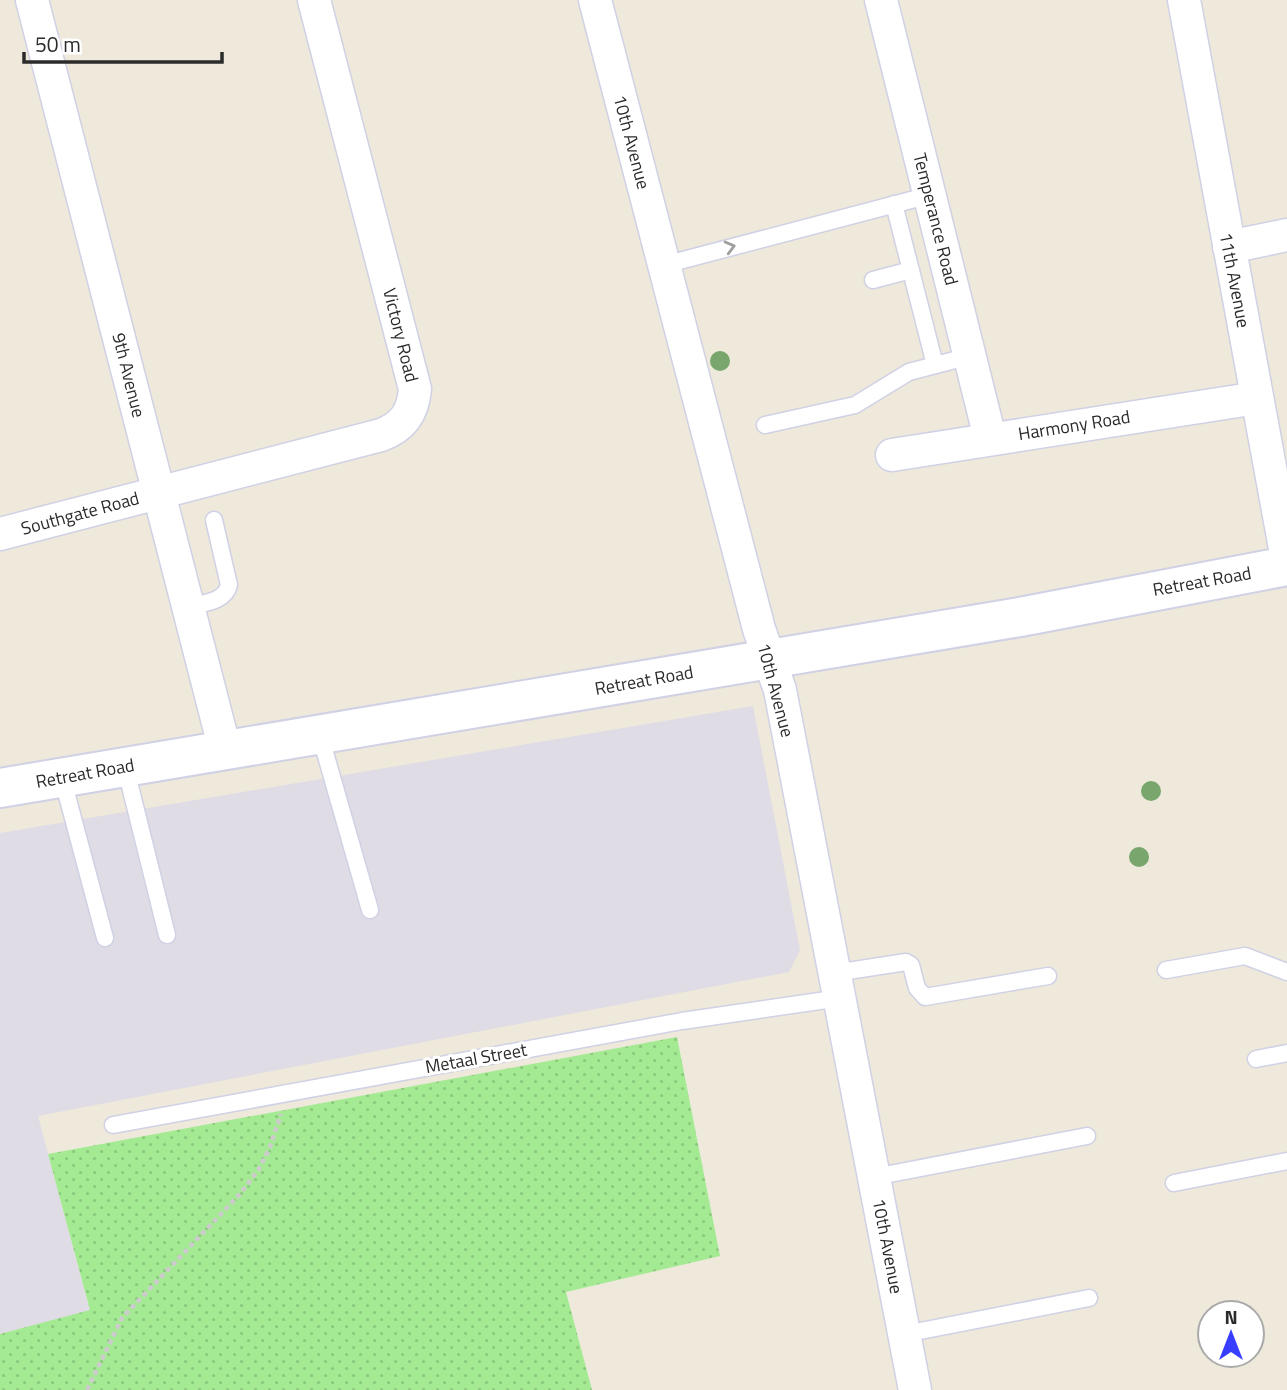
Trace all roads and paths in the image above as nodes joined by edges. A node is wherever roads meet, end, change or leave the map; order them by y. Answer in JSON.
{"nodes":[{"id":1,"x":32,"y":0,"type":"edge"},
{"id":2,"x":314,"y":0,"type":"edge"},
{"id":3,"x":595,"y":0,"type":"edge"},
{"id":4,"x":881,"y":0,"type":"edge"},
{"id":5,"x":1184,"y":0,"type":"edge"},
{"id":6,"x":930,"y":195,"type":"junction"},
{"id":7,"x":894,"y":204,"type":"junction"},
{"id":8,"x":1287,"y":235,"type":"edge"},
{"id":9,"x":1229,"y":247,"type":"junction"},
{"id":10,"x":664,"y":265,"type":"junction"},
{"id":11,"x":911,"y":270,"type":"junction"},
{"id":12,"x":873,"y":280,"type":"dead end"},
{"id":13,"x":935,"y":290,"type":"junction"},
{"id":14,"x":970,"y":356,"type":"junction"},
{"id":15,"x":935,"y":365,"type":"junction"},
{"id":16,"x":1257,"y":398,"type":"junction"},
{"id":17,"x":765,"y":425,"type":"dead end"},
{"id":18,"x":990,"y":438,"type":"junction"},
{"id":19,"x":892,"y":455,"type":"dead end"},
{"id":20,"x":159,"y":492,"type":"junction"},
{"id":21,"x":214,"y":520,"type":"dead end"},
{"id":22,"x":0,"y":534,"type":"edge"},
{"id":23,"x":1287,"y":559,"type":"edge"},
{"id":24,"x":1287,"y":566,"type":"edge"},
{"id":25,"x":188,"y":607,"type":"junction"},
{"id":26,"x":769,"y":659,"type":"junction"},
{"id":27,"x":320,"y":735,"type":"junction"},
{"id":28,"x":225,"y":750,"type":"junction"},
{"id":29,"x":125,"y":766,"type":"junction"},
{"id":30,"x":62,"y":777,"type":"junction"},
{"id":31,"x":0,"y":788,"type":"edge"},
{"id":32,"x":370,"y":910,"type":"dead end"},
{"id":33,"x":167,"y":935,"type":"dead end"},
{"id":34,"x":104,"y":938,"type":"dead end"},
{"id":35,"x":1166,"y":970,"type":"dead end"},
{"id":36,"x":1287,"y":972,"type":"edge"},
{"id":37,"x":1048,"y":976,"type":"dead end"},
{"id":38,"x":838,"y":986,"type":"junction"},
{"id":39,"x":1287,"y":1053,"type":"edge"},
{"id":40,"x":1256,"y":1059,"type":"dead end"},
{"id":41,"x":288,"y":1093,"type":"junction"},
{"id":42,"x":113,"y":1125,"type":"dead end"},
{"id":43,"x":1087,"y":1136,"type":"dead end"},
{"id":44,"x":1287,"y":1161,"type":"edge"},
{"id":45,"x":874,"y":1177,"type":"junction"},
{"id":46,"x":1174,"y":1183,"type":"dead end"},
{"id":47,"x":1089,"y":1298,"type":"dead end"},
{"id":48,"x":905,"y":1334,"type":"junction"},
{"id":49,"x":87,"y":1390,"type":"edge"},
{"id":50,"x":915,"y":1390,"type":"edge"}],
"edges":[{"from":1,"to":20,"type":"street","name":"9th Avenue"},
{"from":2,"to":20,"type":"street","name":"Victory Road"},
{"from":3,"to":10,"type":"street","name":"10th Avenue"},
{"from":4,"to":6,"type":"street","name":"Temperance Road"},
{"from":5,"to":9,"type":"street","name":"11th Avenue"},
{"from":6,"to":7,"type":"lane"},
{"from":6,"to":13,"type":"street","name":"Temperance Road"},
{"from":10,"to":7,"type":"lane","one_way":true},
{"from":7,"to":11,"type":"lane"},
{"from":8,"to":9,"type":"street"},
{"from":9,"to":16,"type":"street","name":"11th Avenue"},
{"from":10,"to":26,"type":"street","name":"10th Avenue"},
{"from":11,"to":12,"type":"lane"},
{"from":11,"to":13,"type":"lane"},
{"from":13,"to":14,"type":"street","name":"Temperance Road"},
{"from":13,"to":15,"type":"lane"},
{"from":14,"to":15,"type":"lane"},
{"from":14,"to":18,"type":"street","name":"Temperance Road"},
{"from":15,"to":17,"type":"lane"},
{"from":16,"to":18,"type":"street","name":"Harmony Road"},
{"from":16,"to":23,"type":"street","name":"11th Avenue"},
{"from":18,"to":19,"type":"street","name":"Harmony Road"},
{"from":20,"to":22,"type":"street","name":"Southgate Road"},
{"from":20,"to":25,"type":"street","name":"9th Avenue"},
{"from":21,"to":25,"type":"lane"},
{"from":24,"to":26,"type":"main road","name":"Retreat Road"},
{"from":25,"to":28,"type":"street","name":"9th Avenue"},
{"from":26,"to":27,"type":"main road","name":"Retreat Road"},
{"from":26,"to":38,"type":"street","name":"10th Avenue"},
{"from":27,"to":28,"type":"main road","name":"Retreat Road"},
{"from":27,"to":32,"type":"lane"},
{"from":28,"to":29,"type":"main road","name":"Retreat Road"},
{"from":29,"to":30,"type":"main road","name":"Retreat Road"},
{"from":29,"to":33,"type":"lane"},
{"from":30,"to":31,"type":"main road","name":"Retreat Road"},
{"from":30,"to":34,"type":"lane"},
{"from":35,"to":36,"type":"lane"},
{"from":37,"to":38,"type":"lane","name":"Metaal Street"},
{"from":38,"to":41,"type":"lane","name":"Metaal Street"},
{"from":38,"to":45,"type":"street","name":"10th Avenue"},
{"from":39,"to":40,"type":"lane"},
{"from":41,"to":42,"type":"lane","name":"Metaal Street"},
{"from":41,"to":49,"type":"path"},
{"from":43,"to":45,"type":"lane"},
{"from":44,"to":46,"type":"lane"},
{"from":45,"to":48,"type":"street","name":"10th Avenue"},
{"from":47,"to":48,"type":"lane"},
{"from":48,"to":50,"type":"street","name":"10th Avenue"}]}
